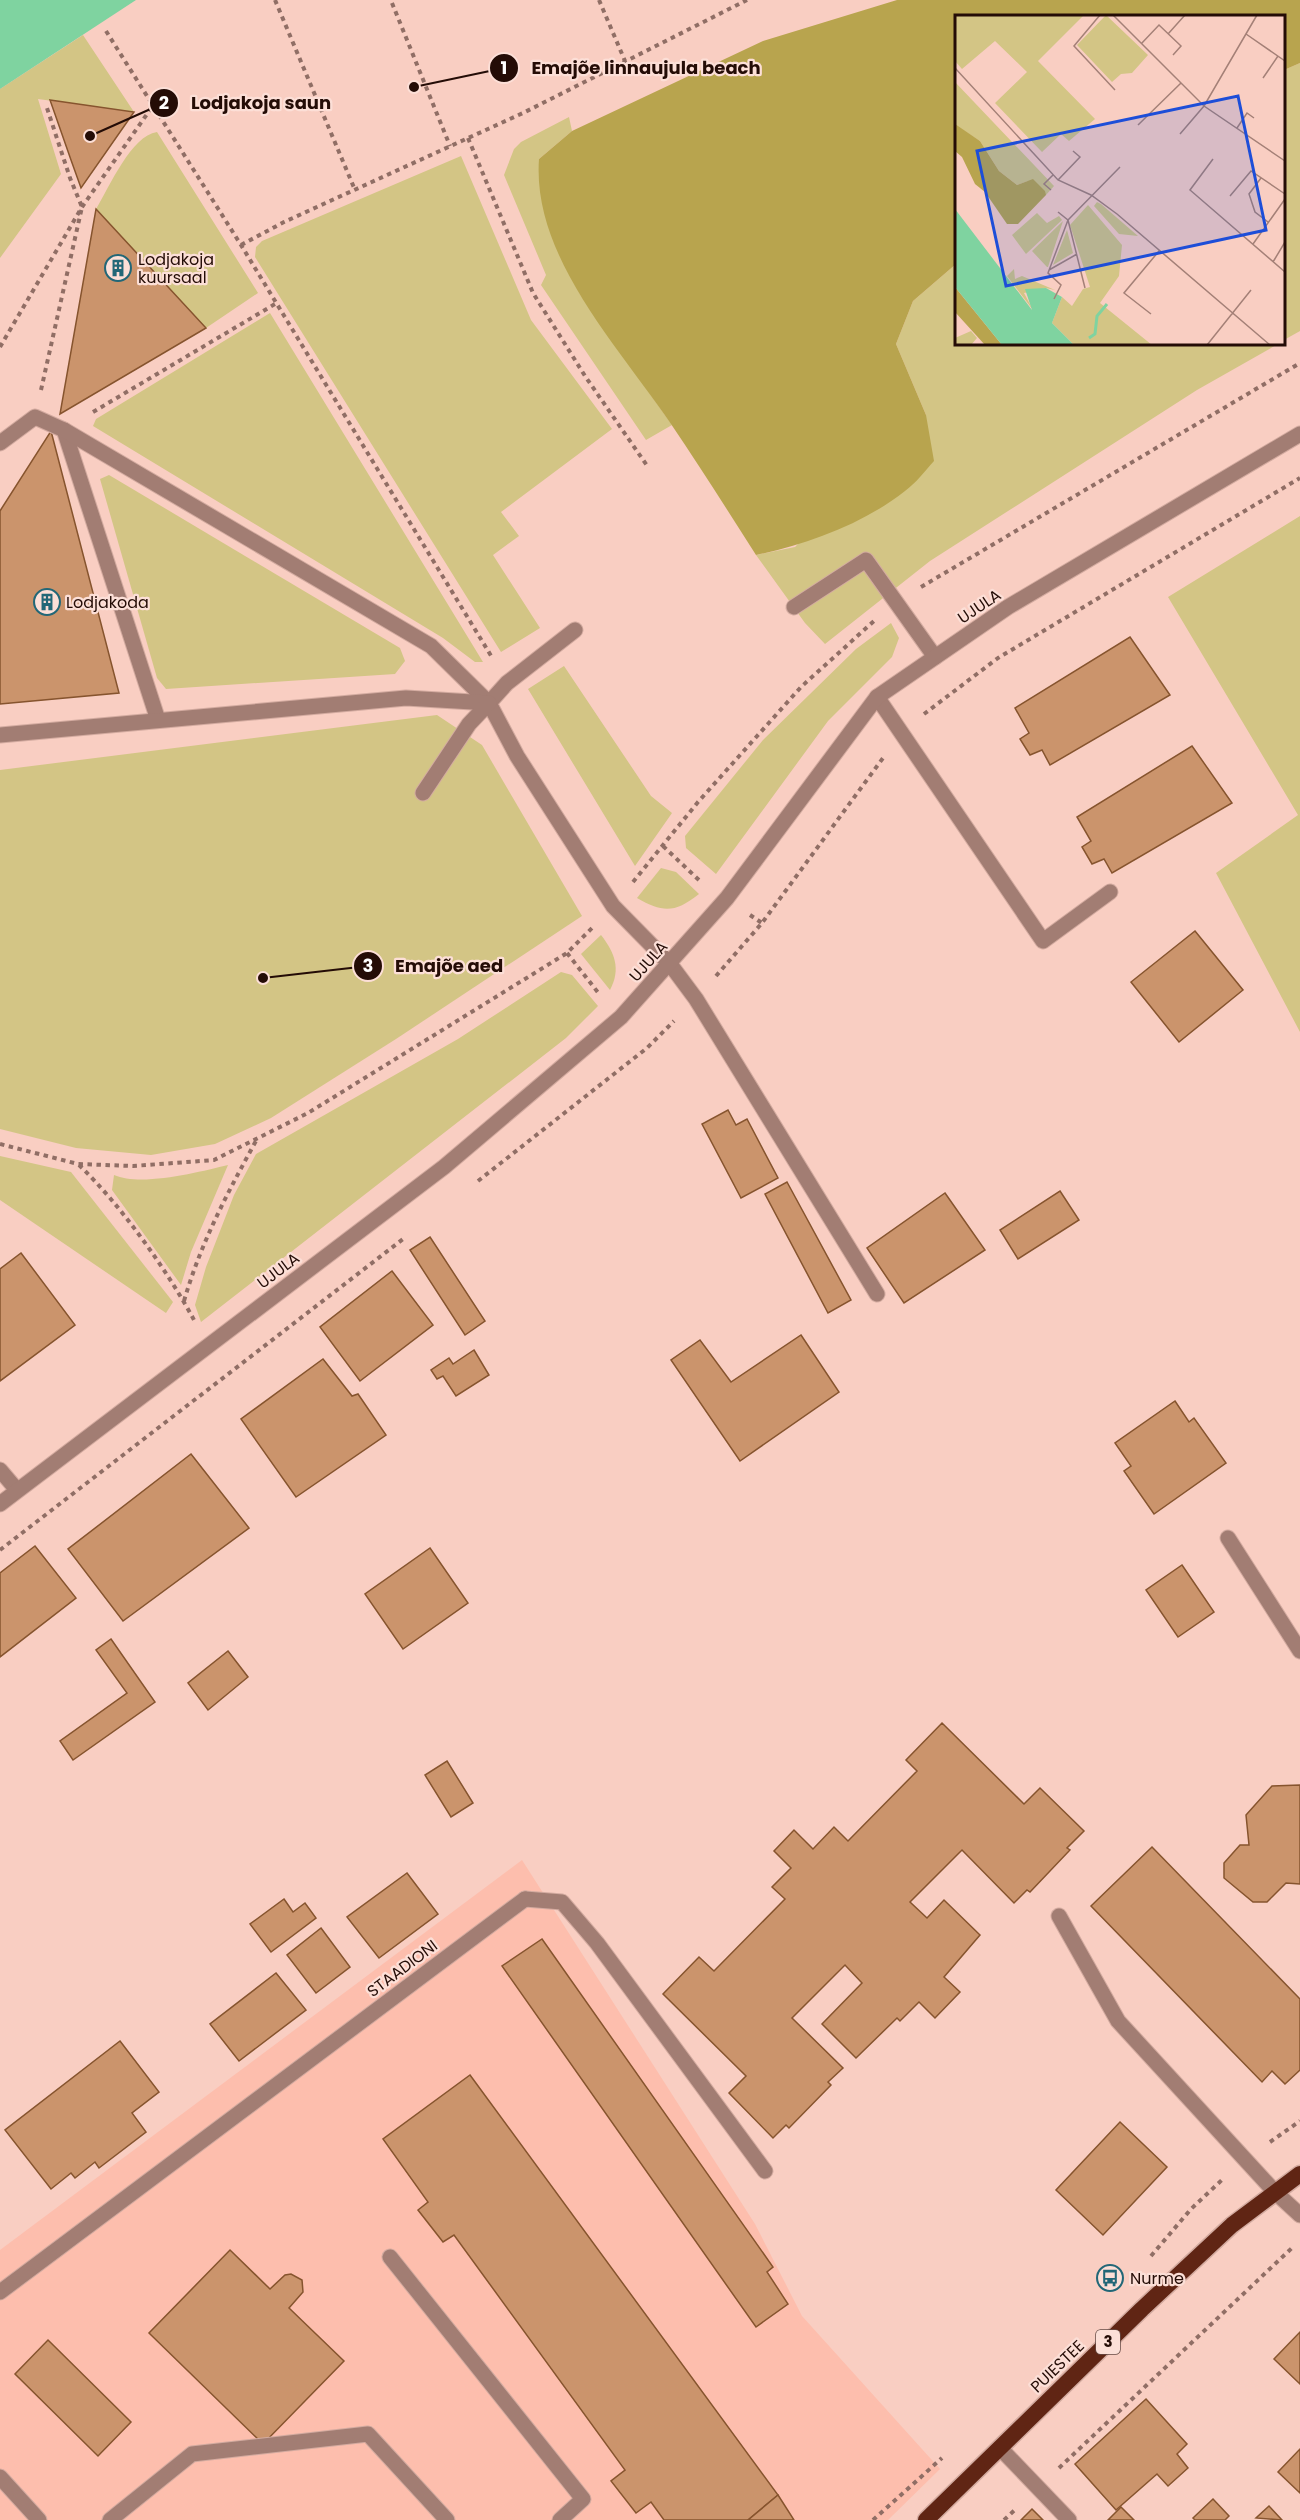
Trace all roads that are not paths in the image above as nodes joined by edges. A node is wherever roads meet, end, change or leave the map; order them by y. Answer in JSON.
{"nodes":[{"id":1,"x":64,"y":430,"type":"junction"},
{"id":2,"x":1300,"y":434,"type":"edge"},
{"id":3,"x":0,"y":443,"type":"edge"},
{"id":4,"x":794,"y":607,"type":"dead end"},
{"id":5,"x":575,"y":630,"type":"dead end"},
{"id":6,"x":935,"y":657,"type":"junction"},
{"id":7,"x":877,"y":698,"type":"junction"},
{"id":8,"x":489,"y":703,"type":"junction"},
{"id":9,"x":158,"y":720,"type":"junction"},
{"id":10,"x":0,"y":735,"type":"edge"},
{"id":11,"x":423,"y":793,"type":"dead end"},
{"id":12,"x":1110,"y":892,"type":"dead end"},
{"id":13,"x":670,"y":964,"type":"junction"},
{"id":14,"x":877,"y":1294,"type":"dead end"},
{"id":15,"x":0,"y":1470,"type":"edge"},
{"id":16,"x":16,"y":1490,"type":"junction"},
{"id":17,"x":0,"y":1504,"type":"edge"},
{"id":18,"x":1228,"y":1538,"type":"dead end"},
{"id":19,"x":1300,"y":1651,"type":"edge"},
{"id":20,"x":1059,"y":1916,"type":"dead end"},
{"id":21,"x":765,"y":2171,"type":"dead end"},
{"id":22,"x":1300,"y":2174,"type":"edge"},
{"id":23,"x":1274,"y":2191,"type":"junction"},
{"id":24,"x":1300,"y":2215,"type":"edge"},
{"id":25,"x":390,"y":2257,"type":"dead end"},
{"id":26,"x":0,"y":2292,"type":"edge"},
{"id":27,"x":1000,"y":2448,"type":"junction"},
{"id":28,"x":0,"y":2477,"type":"edge"},
{"id":29,"x":39,"y":2520,"type":"edge"},
{"id":30,"x":110,"y":2520,"type":"edge"},
{"id":31,"x":447,"y":2520,"type":"edge"},
{"id":32,"x":560,"y":2520,"type":"edge"},
{"id":33,"x":926,"y":2520,"type":"edge"},
{"id":34,"x":1070,"y":2520,"type":"edge"}],
"edges":[{"from":1,"to":3,"type":"street"},
{"from":1,"to":8,"type":"street"},
{"from":1,"to":9,"type":"street"},
{"from":2,"to":6,"type":"street","name":"UJULA"},
{"from":4,"to":6,"type":"street"},
{"from":5,"to":8,"type":"street"},
{"from":6,"to":7,"type":"street","name":"UJULA"},
{"from":7,"to":12,"type":"street"},
{"from":7,"to":13,"type":"street","name":"UJULA"},
{"from":8,"to":9,"type":"street"},
{"from":8,"to":11,"type":"street"},
{"from":8,"to":13,"type":"street"},
{"from":9,"to":10,"type":"street"},
{"from":13,"to":14,"type":"street"},
{"from":13,"to":16,"type":"street","name":"UJULA"},
{"from":15,"to":16,"type":"street"},
{"from":16,"to":17,"type":"street","name":"UJULA"},
{"from":18,"to":19,"type":"street"},
{"from":20,"to":23,"type":"street"},
{"from":21,"to":26,"type":"street","name":"STAADIONI"},
{"from":22,"to":23,"type":"highway","name":"PUIESTEE","number":"3"},
{"from":23,"to":24,"type":"street"},
{"from":23,"to":27,"type":"highway","name":"PUIESTEE","number":"3"},
{"from":25,"to":32,"type":"street"},
{"from":27,"to":33,"type":"highway","name":"PUIESTEE","number":"3"},
{"from":27,"to":34,"type":"street"},
{"from":28,"to":29,"type":"street"},
{"from":30,"to":31,"type":"street"}]}
